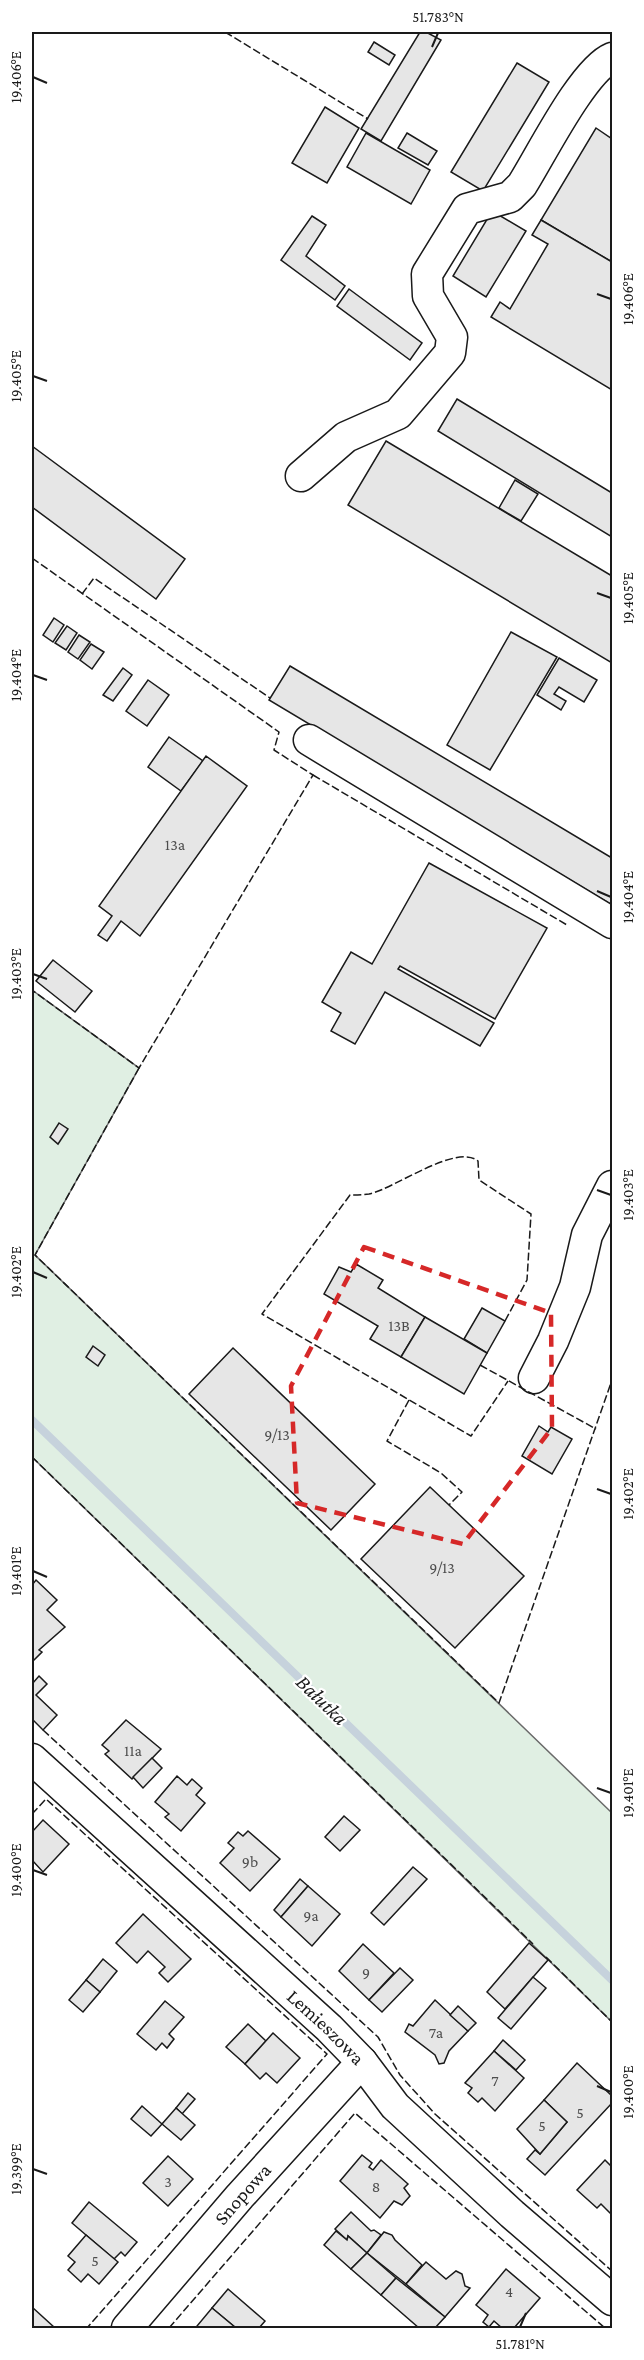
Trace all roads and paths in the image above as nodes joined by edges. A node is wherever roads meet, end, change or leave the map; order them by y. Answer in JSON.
{"nodes":[{"id":1,"x":612,"y":58,"type":"edge"},
{"id":2,"x":301,"y":476,"type":"dead end"},
{"id":3,"x":309,"y":740,"type":"dead end"},
{"id":4,"x":612,"y":923,"type":"edge"},
{"id":5,"x":612,"y":1186,"type":"edge"},
{"id":6,"x":534,"y":1378,"type":"dead end"},
{"id":7,"x":36,"y":1771,"type":"edge"},
{"id":8,"x":362,"y":2062,"type":"junction"},
{"id":9,"x":612,"y":2300,"type":"edge"},
{"id":10,"x":127,"y":2328,"type":"edge"}],
"edges":[{"from":1,"to":2,"type":"street"},
{"from":3,"to":4,"type":"street"},
{"from":5,"to":6,"type":"street"},
{"from":7,"to":8,"type":"street","name":"Lemieszowa"},
{"from":8,"to":9,"type":"street","name":"Lemieszowa"},
{"from":8,"to":10,"type":"street","name":"Snopowa"}]}
